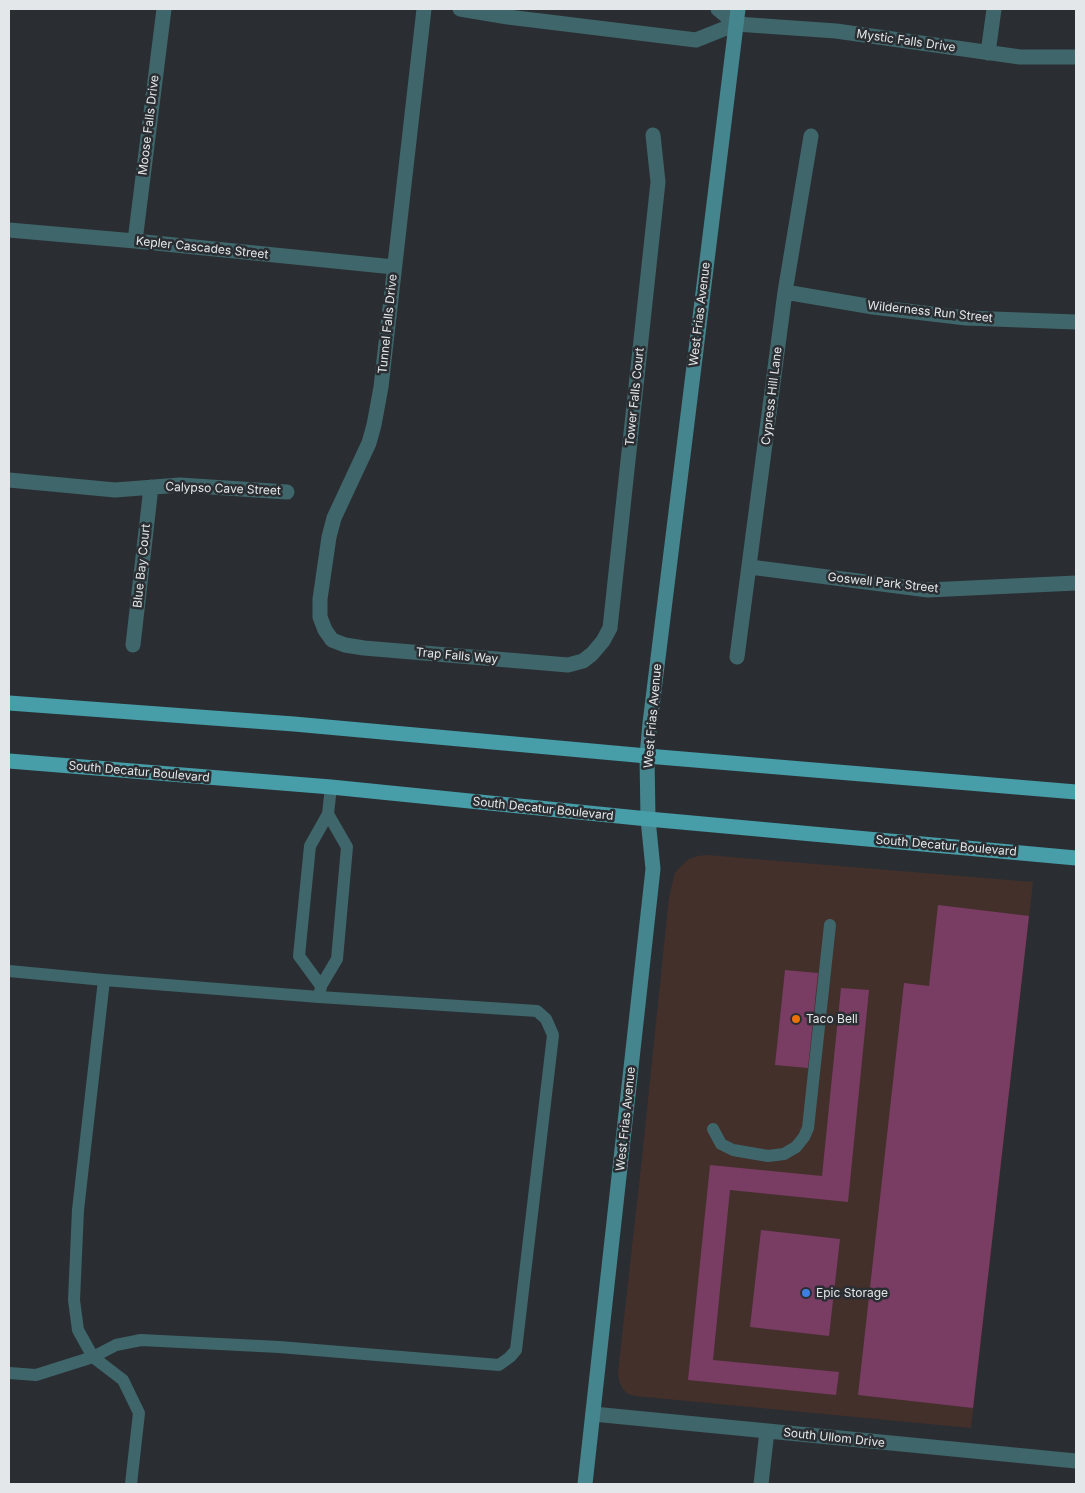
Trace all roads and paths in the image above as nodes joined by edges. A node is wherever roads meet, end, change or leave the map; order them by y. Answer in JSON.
{"nodes":[{"id":1,"x":164,"y":9,"type":"edge"},
{"id":2,"x":424,"y":9,"type":"edge"},
{"id":3,"x":460,"y":9,"type":"edge"},
{"id":4,"x":718,"y":9,"type":"edge"},
{"id":5,"x":738,"y":9,"type":"edge"},
{"id":6,"x":994,"y":9,"type":"edge"},
{"id":7,"x":736,"y":24,"type":"junction"},
{"id":8,"x":988,"y":53,"type":"junction"},
{"id":9,"x":1076,"y":57,"type":"edge"},
{"id":10,"x":653,"y":135,"type":"dead end"},
{"id":11,"x":811,"y":136,"type":"dead end"},
{"id":12,"x":9,"y":230,"type":"edge"},
{"id":13,"x":135,"y":241,"type":"junction"},
{"id":14,"x":394,"y":267,"type":"junction"},
{"id":15,"x":785,"y":292,"type":"junction"},
{"id":16,"x":1076,"y":322,"type":"edge"},
{"id":17,"x":9,"y":480,"type":"edge"},
{"id":18,"x":151,"y":487,"type":"junction"},
{"id":19,"x":287,"y":492,"type":"dead end"},
{"id":20,"x":750,"y":567,"type":"junction"},
{"id":21,"x":1076,"y":583,"type":"edge"},
{"id":22,"x":325,"y":630,"type":"joint"},
{"id":23,"x":133,"y":645,"type":"dead end"},
{"id":24,"x":592,"y":654,"type":"joint"},
{"id":25,"x":737,"y":657,"type":"dead end"},
{"id":26,"x":9,"y":703,"type":"edge"},
{"id":27,"x":647,"y":756,"type":"junction"},
{"id":28,"x":9,"y":761,"type":"edge"},
{"id":29,"x":331,"y":787,"type":"junction"},
{"id":30,"x":1076,"y":792,"type":"edge"},
{"id":31,"x":328,"y":814,"type":"junction"},
{"id":32,"x":648,"y":819,"type":"junction"},
{"id":33,"x":1076,"y":858,"type":"edge"},
{"id":34,"x":830,"y":925,"type":"dead end"},
{"id":35,"x":9,"y":971,"type":"edge"},
{"id":36,"x":104,"y":980,"type":"junction"},
{"id":37,"x":320,"y":992,"type":"junction"},
{"id":38,"x":713,"y":1129,"type":"dead end"},
{"id":39,"x":93,"y":1357,"type":"junction"},
{"id":40,"x":9,"y":1373,"type":"edge"},
{"id":41,"x":593,"y":1414,"type":"junction"},
{"id":42,"x":767,"y":1431,"type":"junction"},
{"id":43,"x":1076,"y":1461,"type":"edge"},
{"id":44,"x":131,"y":1484,"type":"edge"},
{"id":45,"x":585,"y":1484,"type":"edge"},
{"id":46,"x":761,"y":1484,"type":"edge"}],
"edges":[{"from":1,"to":13,"type":"street","name":"Moose Falls Drive"},
{"from":2,"to":14,"type":"street","name":"Tunnel Falls Drive"},
{"from":3,"to":7,"type":"street","name":"Mystic Falls Drive"},
{"from":4,"to":7,"type":"street"},
{"from":5,"to":7,"type":"street","name":"West Frias Avenue"},
{"from":6,"to":8,"type":"street"},
{"from":7,"to":8,"type":"street","name":"Mystic Falls Drive"},
{"from":7,"to":27,"type":"street","name":"West Frias Avenue"},
{"from":8,"to":9,"type":"street","name":"Mystic Falls Drive"},
{"from":10,"to":24,"type":"street","name":"Tower Falls Court"},
{"from":11,"to":15,"type":"street","name":"Cypress Hill Lane"},
{"from":12,"to":13,"type":"street","name":"Kepler Cascades Street"},
{"from":13,"to":14,"type":"street","name":"Kepler Cascades Street"},
{"from":14,"to":22,"type":"street","name":"Tunnel Falls Drive"},
{"from":15,"to":16,"type":"street","name":"Wilderness Run Street"},
{"from":15,"to":20,"type":"street","name":"Cypress Hill Lane"},
{"from":17,"to":18,"type":"street","name":"Calypso Cave Street"},
{"from":18,"to":19,"type":"street","name":"Calypso Cave Street"},
{"from":18,"to":23,"type":"street","name":"Blue Bay Court"},
{"from":20,"to":21,"type":"street","name":"Goswell Park Street"},
{"from":20,"to":25,"type":"street","name":"Cypress Hill Lane"},
{"from":22,"to":24,"type":"street","name":"Trap Falls Way"},
{"from":26,"to":27,"type":"main road"},
{"from":27,"to":30,"type":"main road"},
{"from":27,"to":32,"type":"street","name":"West Frias Avenue"},
{"from":28,"to":29,"type":"main road","name":"South Decatur Boulevard"},
{"from":29,"to":31,"type":"lane"},
{"from":29,"to":32,"type":"main road","name":"South Decatur Boulevard"},
{"from":31,"to":37,"type":"lane"},
{"from":31,"to":37,"type":"lane"},
{"from":32,"to":33,"type":"main road","name":"South Decatur Boulevard"},
{"from":32,"to":41,"type":"street","name":"West Frias Avenue"},
{"from":34,"to":38,"type":"lane"},
{"from":35,"to":36,"type":"lane"},
{"from":36,"to":37,"type":"lane"},
{"from":36,"to":39,"type":"lane"},
{"from":37,"to":39,"type":"lane"},
{"from":39,"to":40,"type":"lane"},
{"from":39,"to":44,"type":"lane"},
{"from":41,"to":42,"type":"street","name":"South Ullom Drive"},
{"from":41,"to":45,"type":"street","name":"West Frias Avenue"},
{"from":42,"to":43,"type":"street","name":"South Ullom Drive"},
{"from":42,"to":46,"type":"street"}]}
